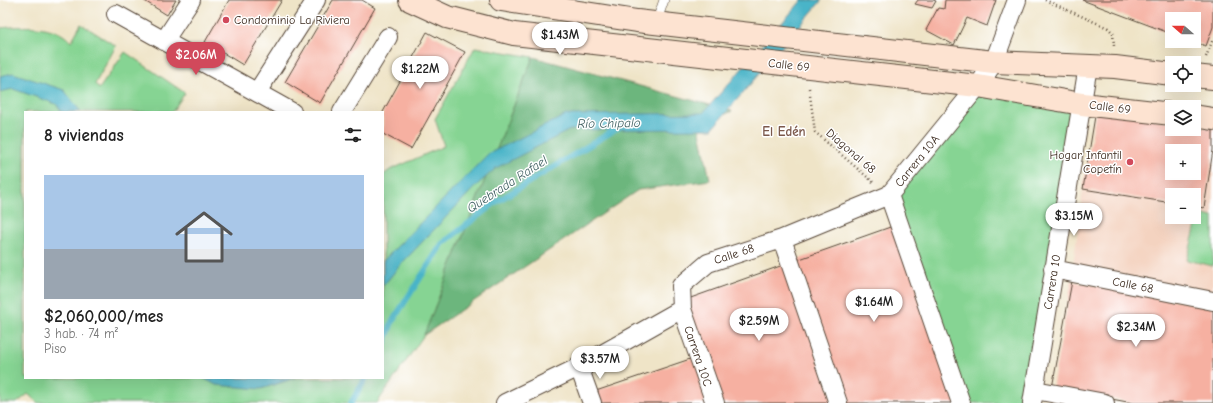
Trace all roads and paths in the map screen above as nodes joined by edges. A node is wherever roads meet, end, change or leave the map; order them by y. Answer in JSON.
{"nodes":[{"id":1,"x":191,"y":0,"type":"edge"},
{"id":2,"x":316,"y":0,"type":"edge"},
{"id":3,"x":410,"y":0,"type":"edge"},
{"id":4,"x":501,"y":0,"type":"edge"},
{"id":5,"x":664,"y":0,"type":"edge"},
{"id":6,"x":1018,"y":0,"type":"edge"},
{"id":7,"x":1044,"y":0,"type":"edge"},
{"id":8,"x":116,"y":14,"type":"dead end"},
{"id":9,"x":656,"y":23,"type":"junction"},
{"id":10,"x":388,"y":37,"type":"dead end"},
{"id":11,"x":164,"y":41,"type":"junction"},
{"id":12,"x":994,"y":62,"type":"junction"},
{"id":13,"x":1088,"y":66,"type":"junction"},
{"id":14,"x":805,"y":67,"type":"junction"},
{"id":15,"x":1115,"y":67,"type":"junction"},
{"id":16,"x":1165,"y":73,"type":"edge"},
{"id":17,"x":1201,"y":77,"type":"edge"},
{"id":18,"x":1213,"y":78,"type":"edge"},
{"id":19,"x":978,"y":86,"type":"junction"},
{"id":20,"x":257,"y":92,"type":"junction"},
{"id":21,"x":1082,"y":104,"type":"junction"},
{"id":22,"x":290,"y":111,"type":"edge"},
{"id":23,"x":343,"y":111,"type":"edge"},
{"id":24,"x":1165,"y":113,"type":"edge"},
{"id":25,"x":1201,"y":117,"type":"edge"},
{"id":26,"x":1213,"y":119,"type":"edge"},
{"id":27,"x":889,"y":195,"type":"junction"},
{"id":28,"x":782,"y":239,"type":"junction"},
{"id":29,"x":1053,"y":269,"type":"junction"},
{"id":30,"x":1213,"y":301,"type":"edge"},
{"id":31,"x":682,"y":309,"type":"junction"},
{"id":32,"x":579,"y":367,"type":"junction"},
{"id":33,"x":1034,"y":396,"type":"edge"},
{"id":34,"x":505,"y":403,"type":"edge"},
{"id":35,"x":592,"y":403,"type":"edge"},
{"id":36,"x":715,"y":403,"type":"edge"},
{"id":37,"x":838,"y":403,"type":"edge"},
{"id":38,"x":961,"y":403,"type":"edge"},
{"id":39,"x":1104,"y":403,"type":"edge"}],
"edges":[{"from":1,"to":11,"type":"street"},
{"from":2,"to":20,"type":"street"},
{"from":3,"to":14,"type":"street","name":"Calle 69"},
{"from":4,"to":9,"type":"street"},
{"from":5,"to":9,"type":"lane"},
{"from":6,"to":12,"type":"street","name":"Carrera 10A"},
{"from":7,"to":15,"type":"path"},
{"from":8,"to":11,"type":"street"},
{"from":9,"to":12,"type":"street"},
{"from":10,"to":23,"type":"street"},
{"from":11,"to":20,"type":"street"},
{"from":12,"to":13,"type":"street"},
{"from":12,"to":19,"type":"street","name":"Carrera 10A"},
{"from":13,"to":15,"type":"street"},
{"from":13,"to":21,"type":"street","name":"Carrera 10"},
{"from":14,"to":19,"type":"street","name":"Calle 69"},
{"from":14,"to":27,"type":"path","name":"Diagonal 68"},
{"from":15,"to":16,"type":"street"},
{"from":17,"to":18,"type":"street"},
{"from":19,"to":21,"type":"street","name":"Calle 69"},
{"from":19,"to":27,"type":"street","name":"Carrera 10A"},
{"from":20,"to":22,"type":"street"},
{"from":21,"to":24,"type":"street","name":"Calle 69"},
{"from":21,"to":29,"type":"street","name":"Carrera 10"},
{"from":25,"to":26,"type":"street"},
{"from":27,"to":28,"type":"street","name":"Calle 68"},
{"from":27,"to":38,"type":"street","name":"Carrera 10A"},
{"from":28,"to":31,"type":"street","name":"Calle 68"},
{"from":28,"to":37,"type":"street"},
{"from":29,"to":30,"type":"street","name":"Calle 68"},
{"from":29,"to":33,"type":"street","name":"Carrera 10"},
{"from":31,"to":32,"type":"street"},
{"from":31,"to":36,"type":"street","name":"Carrera 10C"},
{"from":32,"to":34,"type":"street"},
{"from":32,"to":35,"type":"street"},
{"from":33,"to":39,"type":"street"}]}
